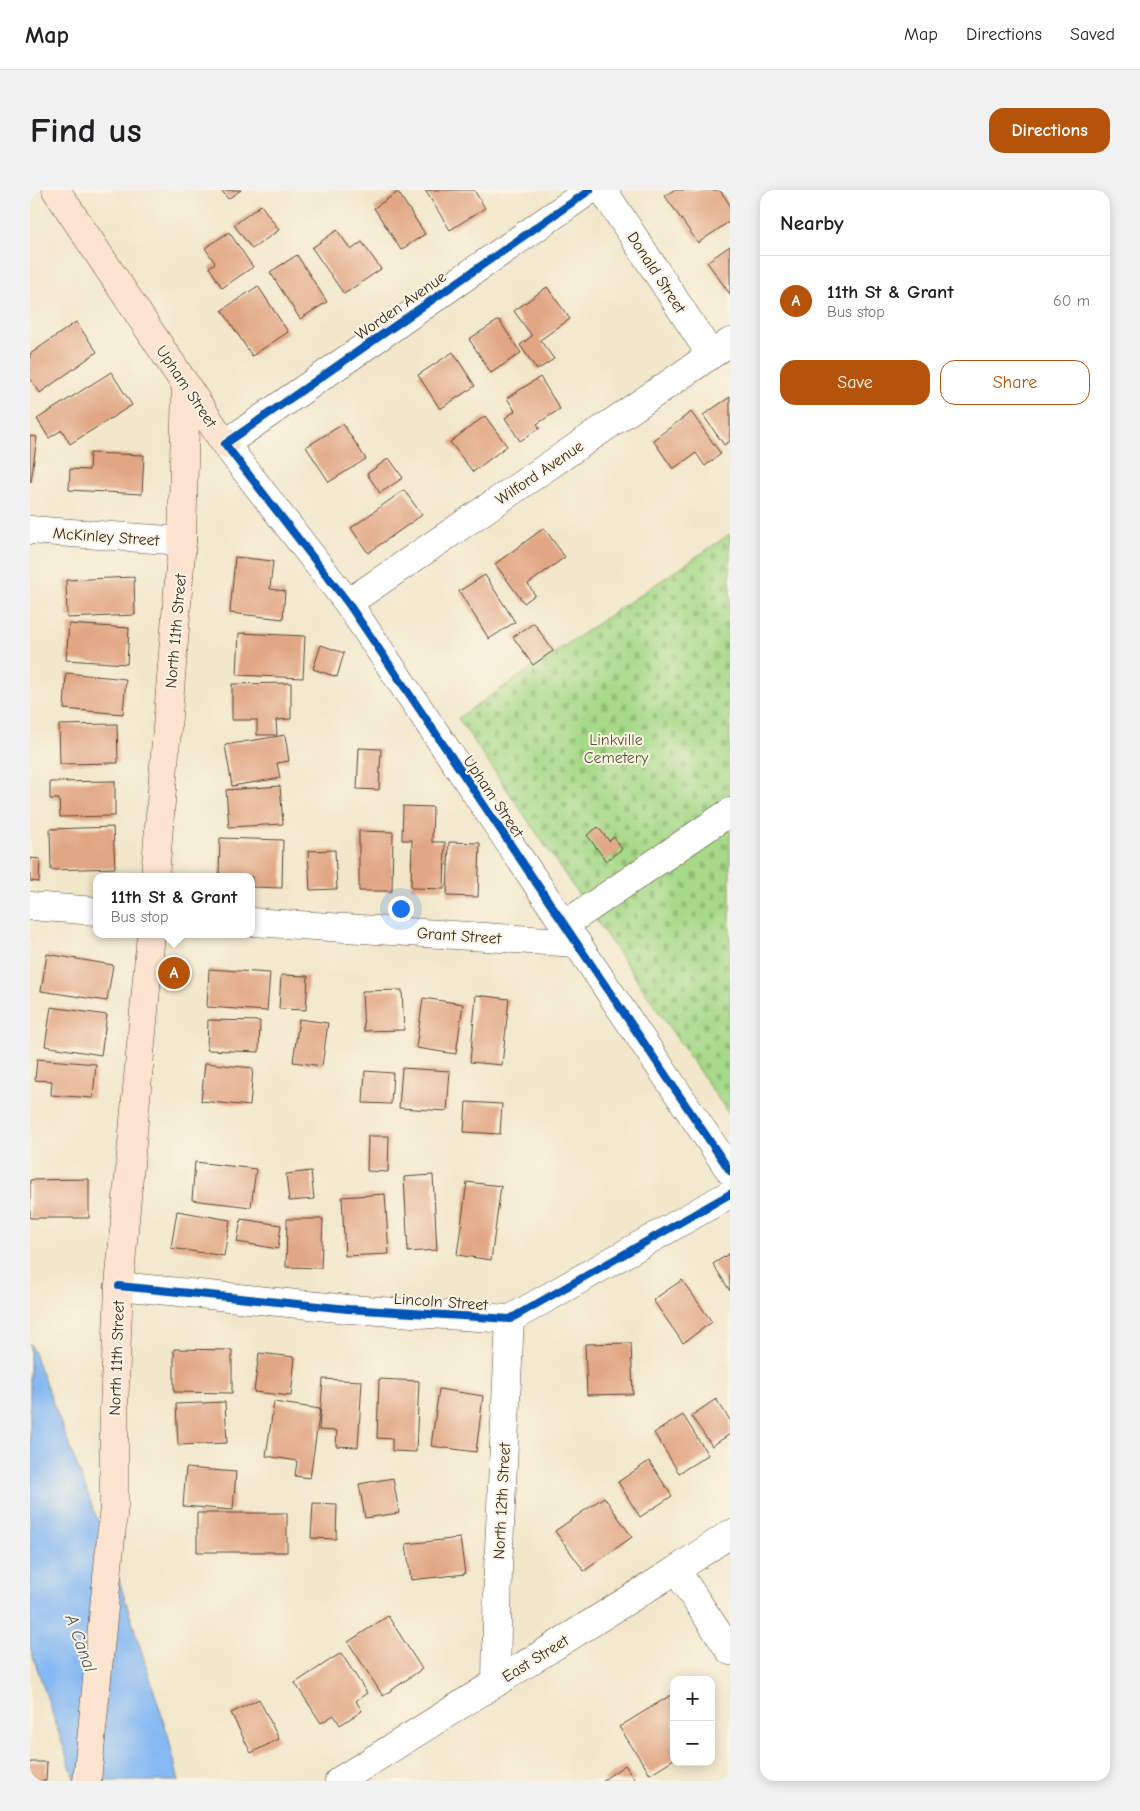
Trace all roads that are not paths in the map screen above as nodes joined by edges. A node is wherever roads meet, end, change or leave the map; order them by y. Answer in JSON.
{"nodes":[{"id":1,"x":56,"y":190,"type":"edge"},
{"id":2,"x":590,"y":190,"type":"edge"},
{"id":3,"x":603,"y":190,"type":"edge"},
{"id":4,"x":721,"y":348,"type":"edge"},
{"id":5,"x":186,"y":385,"type":"junction"},
{"id":6,"x":225,"y":444,"type":"junction"},
{"id":7,"x":30,"y":530,"type":"edge"},
{"id":8,"x":182,"y":541,"type":"junction"},
{"id":9,"x":348,"y":603,"type":"junction"},
{"id":10,"x":730,"y":812,"type":"edge"},
{"id":11,"x":155,"y":873,"type":"edge"},
{"id":12,"x":30,"y":906,"type":"edge"},
{"id":13,"x":93,"y":911,"type":"edge"},
{"id":14,"x":255,"y":922,"type":"edge"},
{"id":15,"x":570,"y":934,"type":"junction"},
{"id":16,"x":151,"y":938,"type":"edge"},
{"id":17,"x":730,"y":1171,"type":"edge"},
{"id":18,"x":730,"y":1194,"type":"edge"},
{"id":19,"x":118,"y":1286,"type":"junction"},
{"id":20,"x":510,"y":1319,"type":"junction"},
{"id":21,"x":730,"y":1534,"type":"edge"},
{"id":22,"x":676,"y":1570,"type":"junction"},
{"id":23,"x":730,"y":1651,"type":"edge"},
{"id":24,"x":496,"y":1683,"type":"junction"},
{"id":25,"x":87,"y":1781,"type":"edge"},
{"id":26,"x":339,"y":1781,"type":"edge"}],
"edges":[{"from":1,"to":5,"type":"main road","name":"Upham Street"},
{"from":2,"to":6,"type":"street","name":"Worden Avenue"},
{"from":3,"to":4,"type":"street","name":"Donald Street"},
{"from":4,"to":9,"type":"street","name":"Wilford Avenue"},
{"from":5,"to":6,"type":"main road","name":"Upham Street"},
{"from":5,"to":8,"type":"main road","name":"North 11th Street"},
{"from":6,"to":9,"type":"street","name":"Upham Street"},
{"from":7,"to":8,"type":"street","name":"McKinley Street"},
{"from":8,"to":11,"type":"main road","name":"North 11th Street"},
{"from":9,"to":15,"type":"street","name":"Upham Street"},
{"from":10,"to":15,"type":"street"},
{"from":12,"to":13,"type":"street"},
{"from":14,"to":15,"type":"street","name":"Grant Street"},
{"from":15,"to":17,"type":"street","name":"Upham Street"},
{"from":16,"to":19,"type":"main road","name":"North 11th Street"},
{"from":18,"to":20,"type":"street","name":"Lincoln Street"},
{"from":19,"to":20,"type":"street","name":"Lincoln Street"},
{"from":19,"to":25,"type":"main road","name":"North 11th Street"},
{"from":20,"to":24,"type":"street","name":"North 12th Street"},
{"from":21,"to":22,"type":"street","name":"East Street"},
{"from":22,"to":23,"type":"street"},
{"from":22,"to":24,"type":"street","name":"East Street"},
{"from":24,"to":26,"type":"street","name":"East Street"}]}
